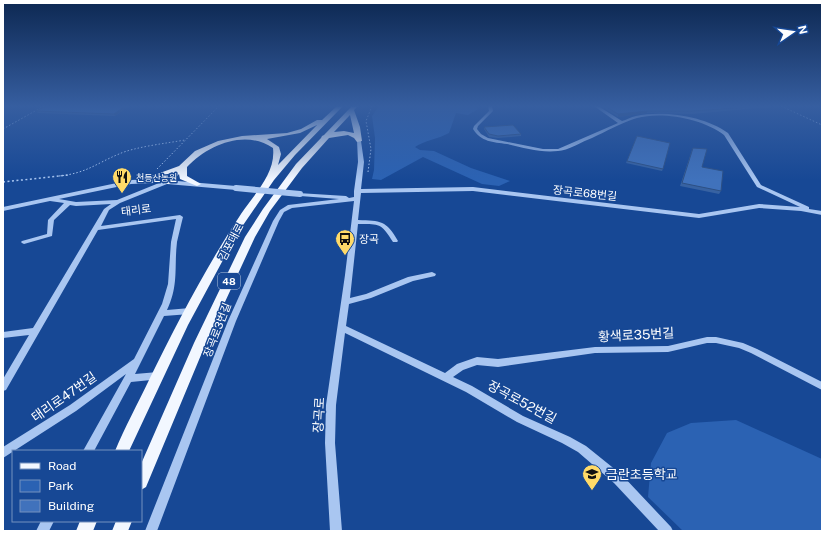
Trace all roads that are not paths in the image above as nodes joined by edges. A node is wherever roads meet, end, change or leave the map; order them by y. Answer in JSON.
{"nodes":[{"id":1,"x":300,"y":131,"type":"edge"},
{"id":2,"x":315,"y":131,"type":"edge"},
{"id":3,"x":330,"y":131,"type":"edge"},
{"id":4,"x":358,"y":131,"type":"edge"},
{"id":5,"x":476,"y":131,"type":"edge"},
{"id":6,"x":606,"y":131,"type":"edge"},
{"id":7,"x":721,"y":131,"type":"edge"},
{"id":8,"x":324,"y":137,"type":"junction"},
{"id":9,"x":255,"y":138,"type":"junction"},
{"id":10,"x":360,"y":141,"type":"junction"},
{"id":11,"x":185,"y":165,"type":"junction"},
{"id":12,"x":272,"y":176,"type":"junction"},
{"id":13,"x":138,"y":182,"type":"junction"},
{"id":14,"x":167,"y":182,"type":"junction"},
{"id":15,"x":197,"y":184,"type":"junction"},
{"id":16,"x":357,"y":192,"type":"junction"},
{"id":17,"x":141,"y":194,"type":"junction"},
{"id":18,"x":48,"y":199,"type":"junction"},
{"id":19,"x":118,"y":202,"type":"junction"},
{"id":20,"x":68,"y":203,"type":"junction"},
{"id":21,"x":3,"y":209,"type":"edge"},
{"id":22,"x":809,"y":210,"type":"junction"},
{"id":23,"x":822,"y":214,"type":"edge"},
{"id":24,"x":355,"y":222,"type":"junction"},
{"id":25,"x":96,"y":228,"type":"junction"},
{"id":26,"x":395,"y":241,"type":"dead end"},
{"id":27,"x":24,"y":242,"type":"dead end"},
{"id":28,"x":432,"y":274,"type":"dead end"},
{"id":29,"x":346,"y":302,"type":"junction"},
{"id":30,"x":190,"y":311,"type":"junction"},
{"id":31,"x":162,"y":313,"type":"junction"},
{"id":32,"x":343,"y":328,"type":"junction"},
{"id":33,"x":36,"y":330,"type":"junction"},
{"id":34,"x":3,"y":335,"type":"edge"},
{"id":35,"x":137,"y":360,"type":"junction"},
{"id":36,"x":158,"y":376,"type":"junction"},
{"id":37,"x":128,"y":378,"type":"junction"},
{"id":38,"x":446,"y":378,"type":"junction"},
{"id":39,"x":3,"y":386,"type":"edge"},
{"id":40,"x":822,"y":386,"type":"edge"},
{"id":41,"x":89,"y":450,"type":"edge"},
{"id":42,"x":122,"y":450,"type":"edge"},
{"id":43,"x":3,"y":452,"type":"edge"},
{"id":44,"x":142,"y":480,"type":"edge"},
{"id":45,"x":47,"y":522,"type":"edge"},
{"id":46,"x":88,"y":522,"type":"edge"},
{"id":47,"x":42,"y":531,"type":"edge"},
{"id":48,"x":84,"y":531,"type":"edge"},
{"id":49,"x":151,"y":531,"type":"edge"},
{"id":50,"x":336,"y":531,"type":"edge"},
{"id":51,"x":667,"y":531,"type":"edge"}],
"edges":[{"from":1,"to":9,"type":"main road"},
{"from":2,"to":12,"type":"main road","name":"김포대로","number":"48"},
{"from":3,"to":8,"type":"main road","name":"김포대로","number":"48"},
{"from":4,"to":10,"type":"main road"},
{"from":5,"to":6,"type":"street","name":"장곡로68번길"},
{"from":7,"to":22,"type":"street","name":"장곡로68번길"},
{"from":8,"to":10,"type":"main road"},
{"from":8,"to":44,"type":"main road","name":"김포대로","number":"48"},
{"from":9,"to":11,"type":"main road"},
{"from":9,"to":12,"type":"main road"},
{"from":10,"to":16,"type":"street","name":"장곡로"},
{"from":11,"to":13,"type":"main road"},
{"from":11,"to":14,"type":"main road"},
{"from":11,"to":15,"type":"main road"},
{"from":12,"to":30,"type":"main road","name":"김포대로","number":"48"},
{"from":13,"to":14,"type":"street"},
{"from":13,"to":17,"type":"street"},
{"from":13,"to":18,"type":"street"},
{"from":14,"to":15,"type":"street"},
{"from":14,"to":17,"type":"street","name":"태리로"},
{"from":15,"to":16,"type":"street","bridge":true},
{"from":16,"to":22,"type":"street","name":"장곡로68번길"},
{"from":16,"to":24,"type":"street","name":"장곡로"},
{"from":16,"to":49,"type":"street","name":"장곡로3번길"},
{"from":17,"to":19,"type":"street","name":"태리로"},
{"from":18,"to":20,"type":"street"},
{"from":18,"to":21,"type":"street"},
{"from":19,"to":20,"type":"street"},
{"from":19,"to":25,"type":"street","name":"태리로"},
{"from":20,"to":27,"type":"street"},
{"from":22,"to":23,"type":"street","name":"장곡로68번길"},
{"from":24,"to":26,"type":"street"},
{"from":24,"to":29,"type":"street","name":"장곡로"},
{"from":25,"to":31,"type":"street","name":"태리로"},
{"from":25,"to":33,"type":"street"},
{"from":28,"to":29,"type":"street"},
{"from":29,"to":32,"type":"street","name":"장곡로"},
{"from":30,"to":31,"type":"street"},
{"from":30,"to":36,"type":"main road","name":"김포대로","number":"48"},
{"from":31,"to":35,"type":"street","name":"태리로"},
{"from":32,"to":38,"type":"street","name":"장곡로52번길"},
{"from":32,"to":50,"type":"street","name":"장곡로"},
{"from":33,"to":34,"type":"street"},
{"from":33,"to":39,"type":"street"},
{"from":35,"to":37,"type":"street","name":"태리로"},
{"from":35,"to":43,"type":"street","name":"태리로47번길"},
{"from":36,"to":37,"type":"street"},
{"from":36,"to":42,"type":"main road","name":"김포대로","number":"48"},
{"from":37,"to":41,"type":"street","name":"태리로"},
{"from":38,"to":40,"type":"street","name":"황색로35번길"},
{"from":38,"to":51,"type":"street","name":"장곡로52번길"},
{"from":45,"to":47,"type":"street"},
{"from":46,"to":48,"type":"main road"}]}
